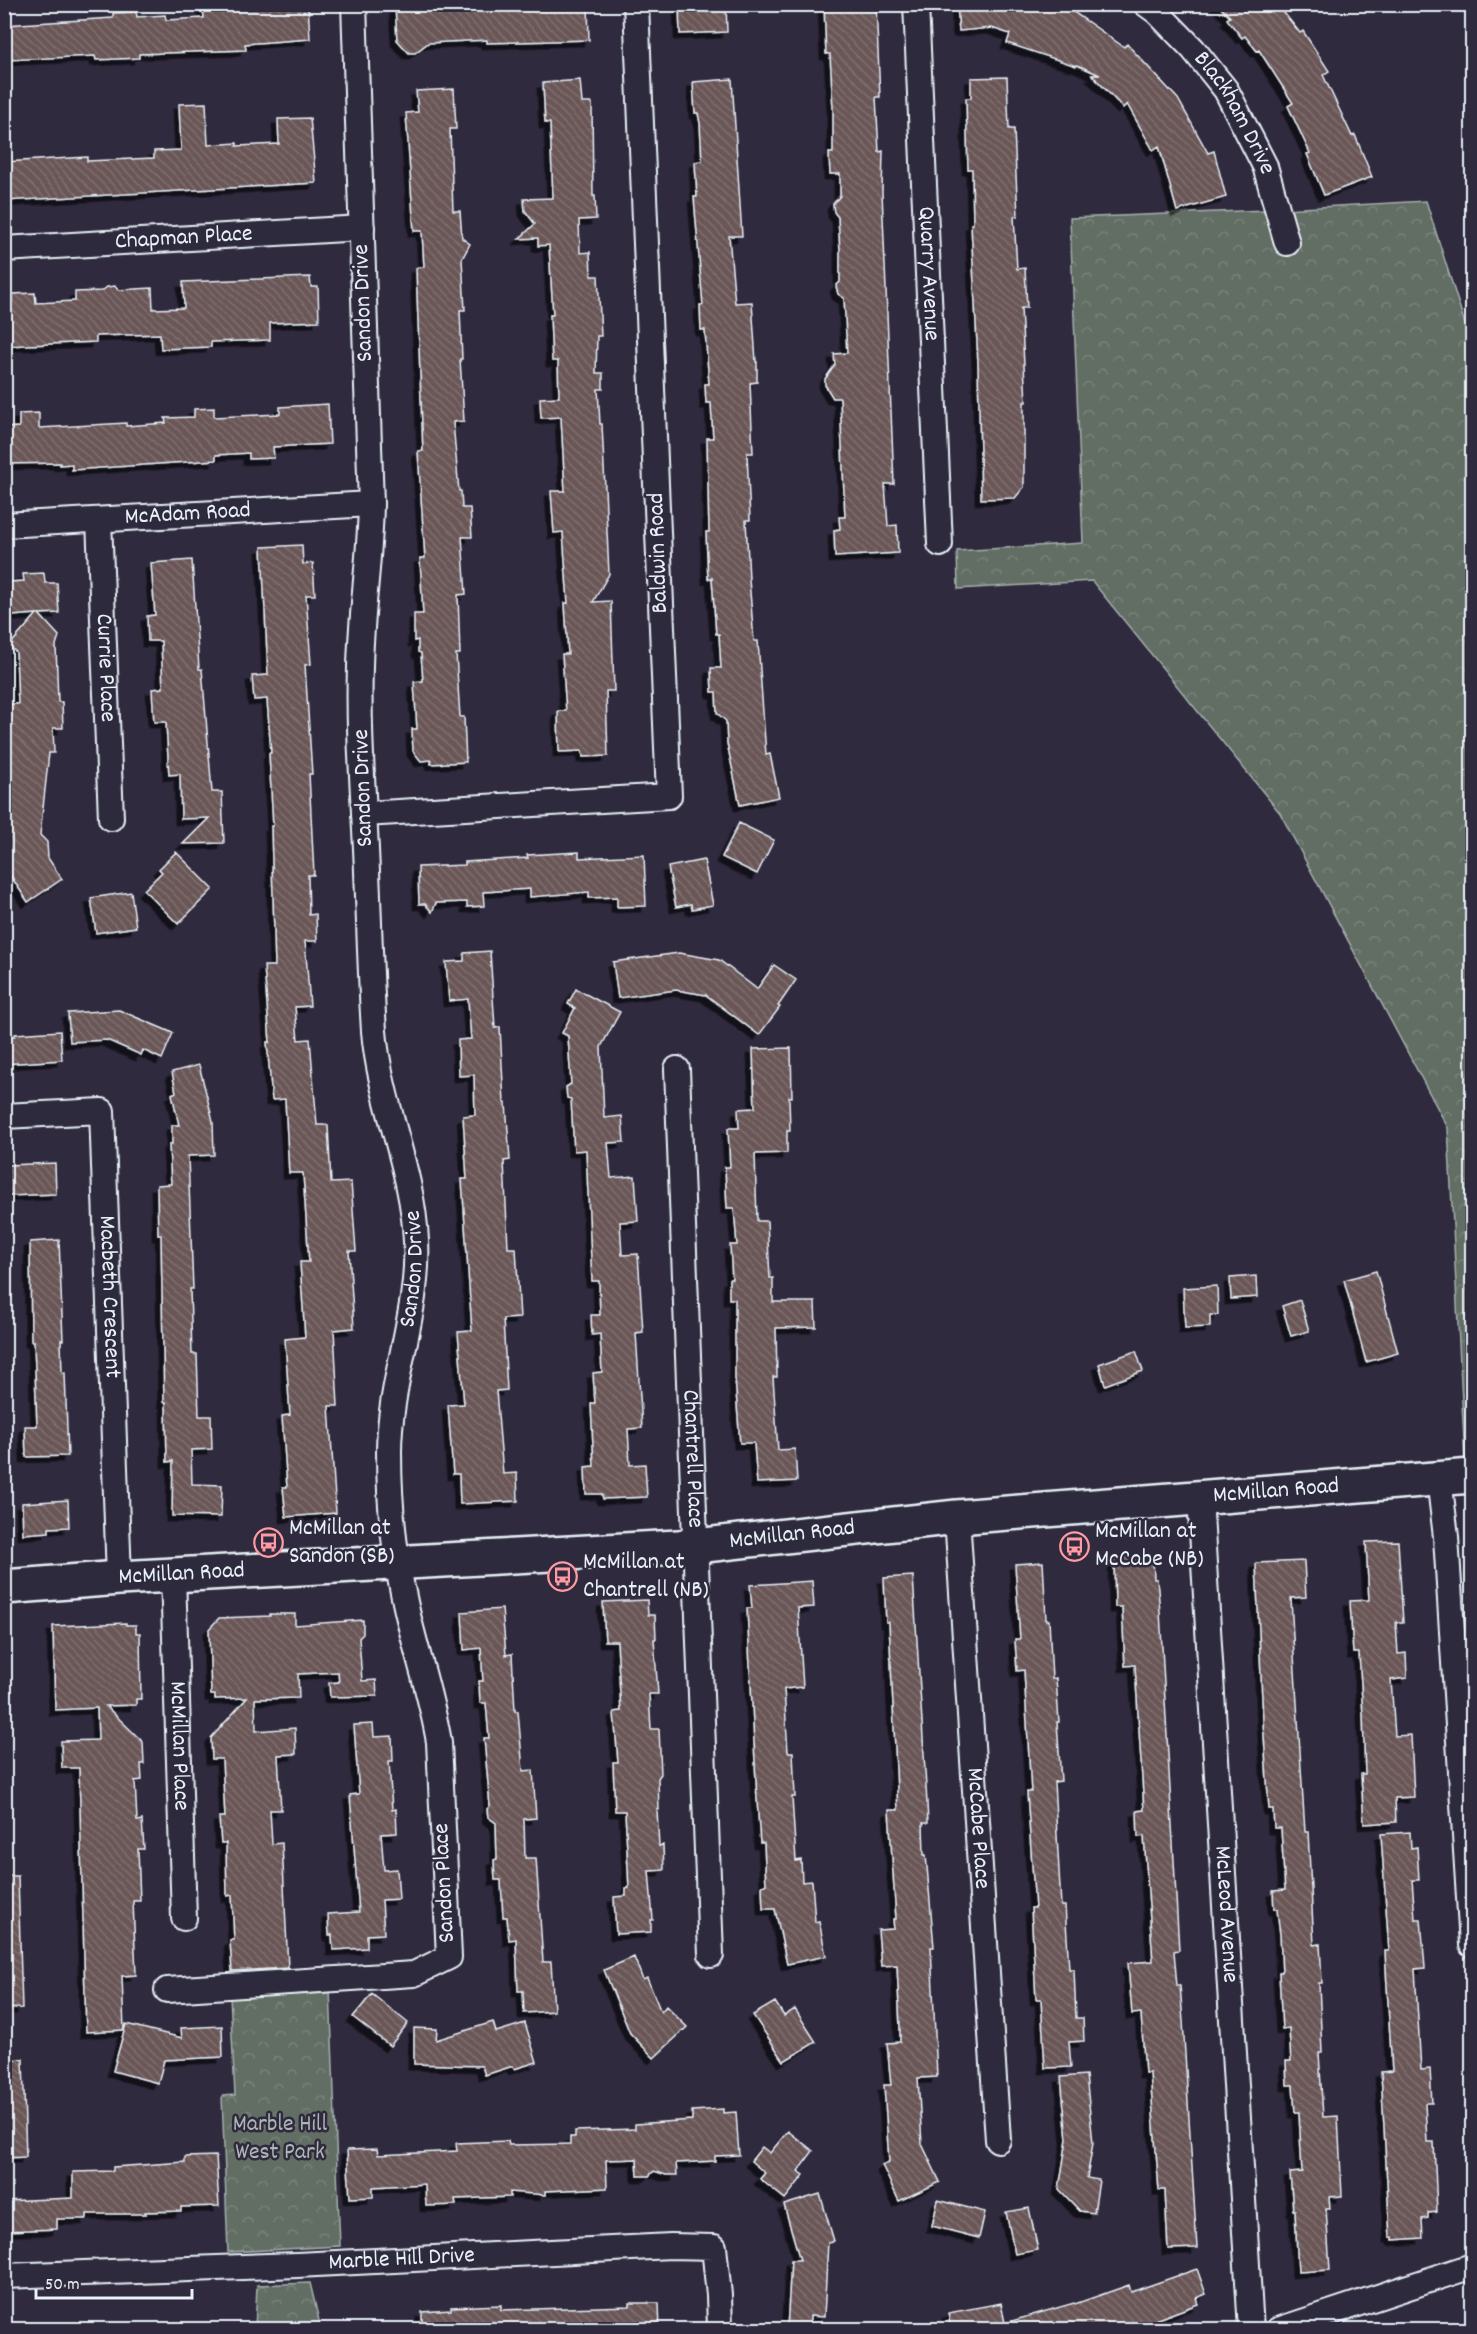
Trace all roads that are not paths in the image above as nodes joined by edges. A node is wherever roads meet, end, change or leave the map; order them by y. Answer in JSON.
{"nodes":[{"id":1,"x":354,"y":4,"type":"edge"},
{"id":2,"x":636,"y":4,"type":"edge"},
{"id":3,"x":916,"y":4,"type":"edge"},
{"id":4,"x":1146,"y":4,"type":"edge"},
{"id":5,"x":362,"y":228,"type":"junction"},
{"id":6,"x":1287,"y":243,"type":"dead end"},
{"id":7,"x":4,"y":249,"type":"edge"},
{"id":8,"x":371,"y":504,"type":"junction"},
{"id":9,"x":99,"y":520,"type":"junction"},
{"id":10,"x":4,"y":525,"type":"edge"},
{"id":11,"x":940,"y":544,"type":"dead end"},
{"id":12,"x":364,"y":814,"type":"junction"},
{"id":13,"x":111,"y":818,"type":"dead end"},
{"id":14,"x":677,"y":1069,"type":"dead end"},
{"id":15,"x":4,"y":1116,"type":"edge"},
{"id":16,"x":1473,"y":1476,"type":"edge"},
{"id":17,"x":1439,"y":1478,"type":"junction"},
{"id":18,"x":1200,"y":1498,"type":"junction"},
{"id":19,"x":957,"y":1518,"type":"junction"},
{"id":20,"x":696,"y":1546,"type":"junction"},
{"id":21,"x":398,"y":1564,"type":"junction"},
{"id":22,"x":173,"y":1575,"type":"junction"},
{"id":23,"x":119,"y":1578,"type":"junction"},
{"id":24,"x":4,"y":1587,"type":"edge"},
{"id":25,"x":1463,"y":1668,"type":"edge"},
{"id":26,"x":184,"y":1918,"type":"dead end"},
{"id":27,"x":1473,"y":1945,"type":"edge"},
{"id":28,"x":711,"y":1955,"type":"dead end"},
{"id":29,"x":167,"y":1990,"type":"dead end"},
{"id":30,"x":998,"y":2140,"type":"dead end"},
{"id":31,"x":1473,"y":2266,"type":"edge"},
{"id":32,"x":4,"y":2276,"type":"edge"},
{"id":33,"x":720,"y":2330,"type":"edge"},
{"id":34,"x":1251,"y":2330,"type":"edge"},
{"id":35,"x":1278,"y":2330,"type":"edge"}],
"edges":[{"from":1,"to":5,"type":"street","name":"Sandon Drive"},
{"from":2,"to":12,"type":"street","name":"Baldwin Road"},
{"from":3,"to":11,"type":"street","name":"Quarry Avenue"},
{"from":4,"to":6,"type":"street","name":"Blackham Drive"},
{"from":5,"to":7,"type":"street","name":"Chapman Place"},
{"from":5,"to":8,"type":"street","name":"Sandon Drive"},
{"from":8,"to":9,"type":"street","name":"McAdam Road"},
{"from":8,"to":12,"type":"street","name":"Sandon Drive"},
{"from":9,"to":10,"type":"street","name":"McAdam Road"},
{"from":9,"to":13,"type":"street","name":"Currie Place"},
{"from":12,"to":21,"type":"street","name":"Sandon Drive"},
{"from":14,"to":20,"type":"street","name":"Chantrell Place"},
{"from":15,"to":23,"type":"street","name":"Macbeth Crescent"},
{"from":16,"to":17,"type":"main road","name":"McMillan Road"},
{"from":17,"to":18,"type":"main road","name":"McMillan Road"},
{"from":17,"to":25,"type":"street"},
{"from":18,"to":19,"type":"main road","name":"McMillan Road"},
{"from":18,"to":34,"type":"street","name":"McLeod Avenue"},
{"from":19,"to":20,"type":"main road","name":"McMillan Road"},
{"from":19,"to":30,"type":"street","name":"McCabe Place"},
{"from":20,"to":21,"type":"main road","name":"McMillan Road"},
{"from":20,"to":28,"type":"street","name":"Chantrell Place"},
{"from":21,"to":22,"type":"main road","name":"McMillan Road"},
{"from":21,"to":29,"type":"street","name":"Sandon Place"},
{"from":22,"to":23,"type":"main road","name":"McMillan Road"},
{"from":22,"to":26,"type":"street","name":"McMillan Place"},
{"from":23,"to":24,"type":"main road","name":"McMillan Road"},
{"from":25,"to":27,"type":"street"},
{"from":31,"to":35,"type":"street"},
{"from":32,"to":33,"type":"street","name":"Marble Hill Drive"}]}
